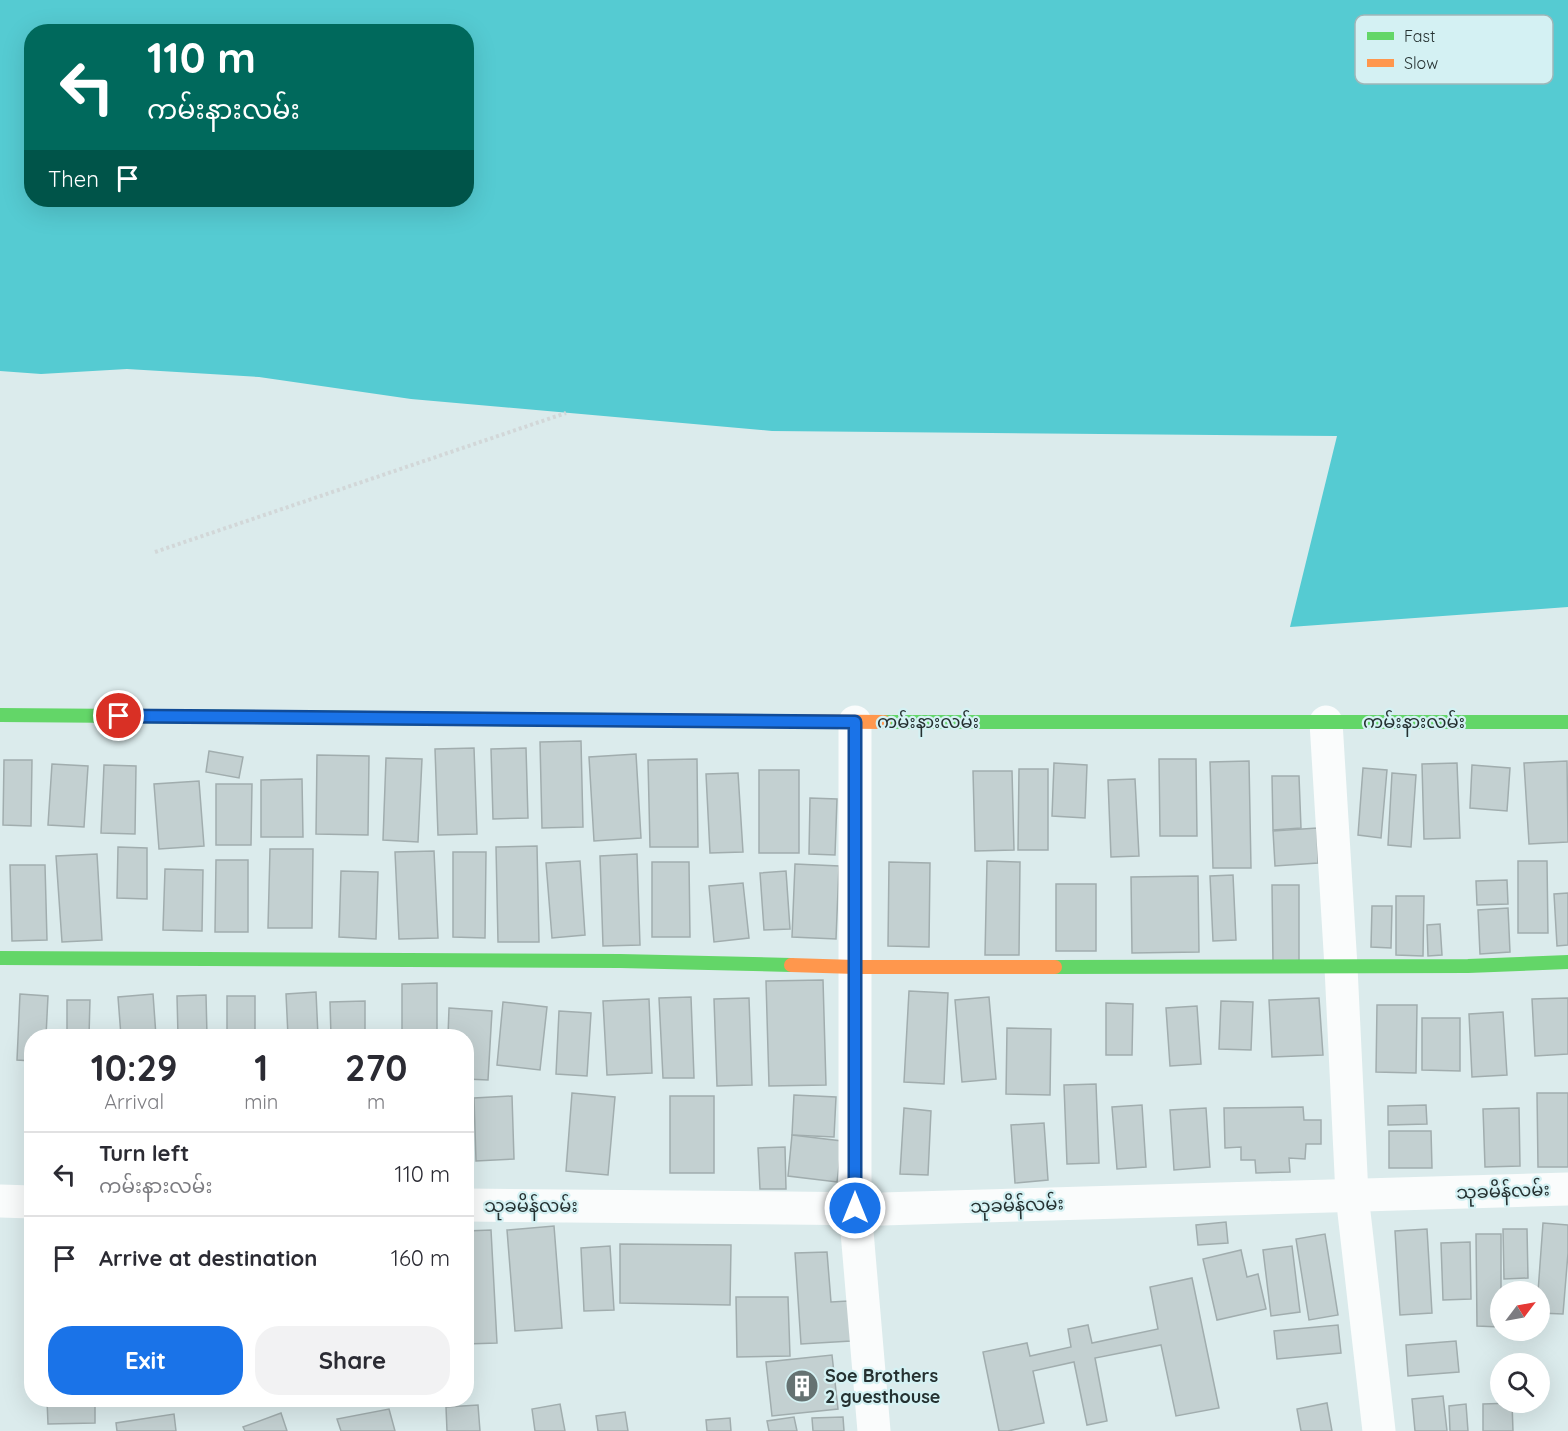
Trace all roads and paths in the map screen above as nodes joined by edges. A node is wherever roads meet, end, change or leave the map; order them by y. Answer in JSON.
{"nodes":[{"id":1,"x":566,"y":413,"type":"dead end"},
{"id":2,"x":155,"y":552,"type":"dead end"},
{"id":3,"x":0,"y":715,"type":"edge"},
{"id":4,"x":855,"y":722,"type":"junction"},
{"id":5,"x":1326,"y":722,"type":"junction"},
{"id":6,"x":1568,"y":722,"type":"edge"},
{"id":7,"x":0,"y":958,"type":"edge"},
{"id":8,"x":1568,"y":962,"type":"edge"},
{"id":9,"x":855,"y":967,"type":"junction"},
{"id":10,"x":1341,"y":967,"type":"junction"},
{"id":11,"x":1568,"y":1189,"type":"edge"},
{"id":12,"x":1352,"y":1195,"type":"junction"},
{"id":13,"x":0,"y":1202,"type":"edge"},
{"id":14,"x":24,"y":1202,"type":"edge"},
{"id":15,"x":474,"y":1205,"type":"edge"},
{"id":16,"x":855,"y":1208,"type":"junction"},
{"id":17,"x":874,"y":1431,"type":"edge"},
{"id":18,"x":1379,"y":1431,"type":"edge"}],
"edges":[{"from":1,"to":2,"type":"path"},
{"from":3,"to":4,"type":"main road","name":"ကမ်းနားလမ်း"},
{"from":4,"to":5,"type":"main road","name":"ကမ်းနားလမ်း"},
{"from":4,"to":9,"type":"street"},
{"from":5,"to":6,"type":"main road","name":"ကမ်းနားလမ်း"},
{"from":5,"to":10,"type":"street"},
{"from":7,"to":9,"type":"main road"},
{"from":8,"to":10,"type":"main road"},
{"from":9,"to":10,"type":"main road"},
{"from":9,"to":16,"type":"street"},
{"from":10,"to":12,"type":"street"},
{"from":11,"to":12,"type":"street","name":"သုခမိန်လမ်း"},
{"from":12,"to":16,"type":"street","name":"သုခမိန်လမ်း"},
{"from":12,"to":18,"type":"street"},
{"from":13,"to":14,"type":"street"},
{"from":15,"to":16,"type":"street","name":"သုခမိန်လမ်း"},
{"from":16,"to":17,"type":"street"}]}
